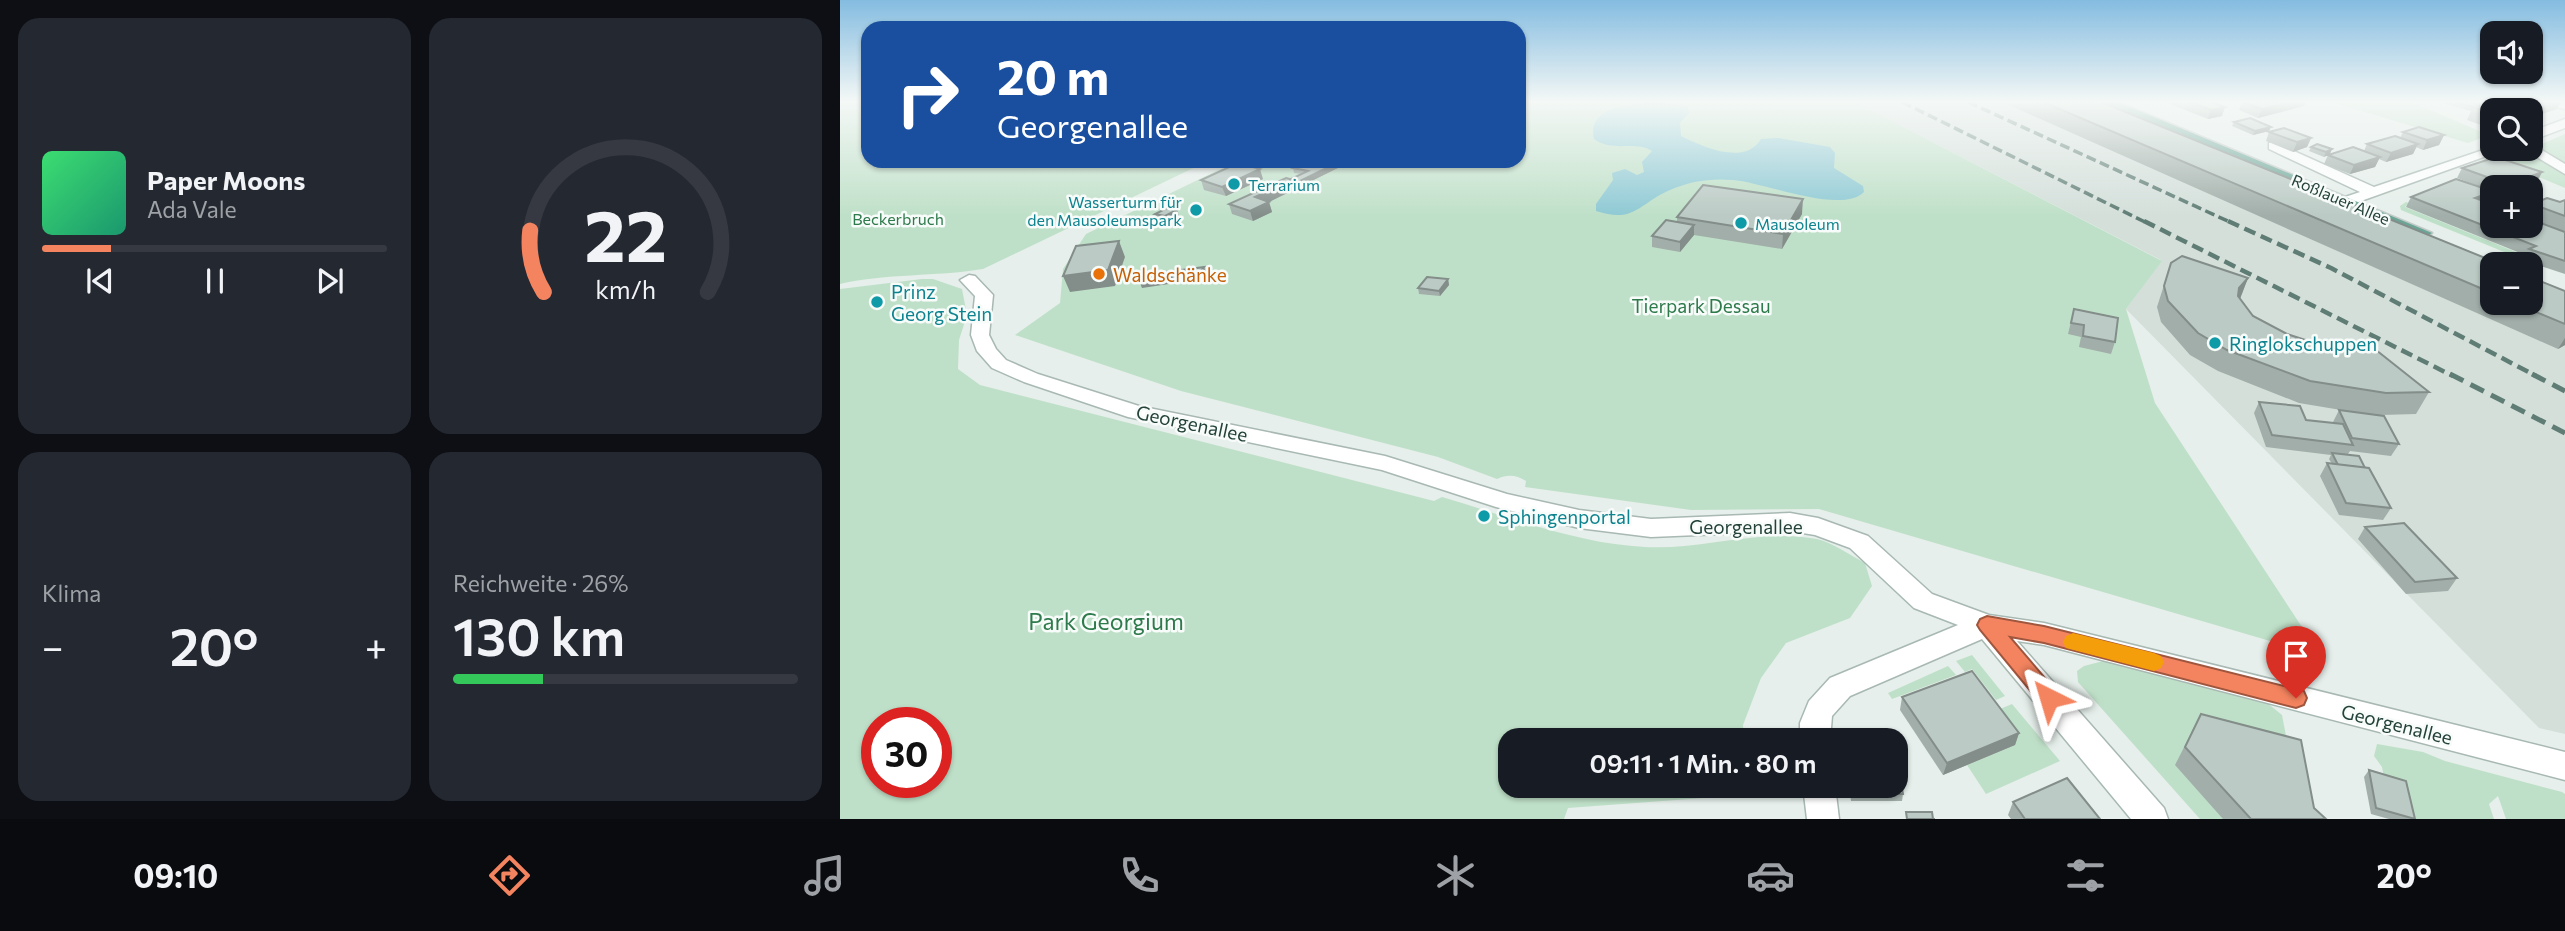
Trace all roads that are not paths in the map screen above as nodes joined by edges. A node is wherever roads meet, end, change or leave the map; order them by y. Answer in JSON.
{"nodes":[{"id":1,"x":2200,"y":140,"type":"edge"},
{"id":2,"x":2274,"y":146,"type":"edge"},
{"id":3,"x":2480,"y":156,"type":"edge"},
{"id":4,"x":2543,"y":156,"type":"edge"},
{"id":5,"x":2565,"y":170,"type":"edge"},
{"id":6,"x":2375,"y":192,"type":"junction"},
{"id":7,"x":2347,"y":201,"type":"junction"},
{"id":8,"x":2435,"y":239,"type":"edge"},
{"id":9,"x":969,"y":280,"type":"dead end"},
{"id":10,"x":1987,"y":625,"type":"junction"},
{"id":11,"x":1814,"y":728,"type":"edge"},
{"id":12,"x":2565,"y":766,"type":"edge"},
{"id":13,"x":1820,"y":798,"type":"edge"},
{"id":14,"x":1823,"y":819,"type":"edge"},
{"id":15,"x":2152,"y":819,"type":"edge"}],
"edges":[{"from":1,"to":7,"type":"main road","name":"Roßlauer Allee"},
{"from":2,"to":6,"type":"street"},
{"from":3,"to":6,"type":"street"},
{"from":4,"to":5,"type":"street"},
{"from":6,"to":7,"type":"street"},
{"from":7,"to":8,"type":"main road","name":"Roßlauer Allee"},
{"from":9,"to":10,"type":"street","name":"Georgenallee"},
{"from":10,"to":11,"type":"street"},
{"from":10,"to":12,"type":"street","name":"Georgenallee"},
{"from":10,"to":15,"type":"street"},
{"from":13,"to":14,"type":"street"}]}
